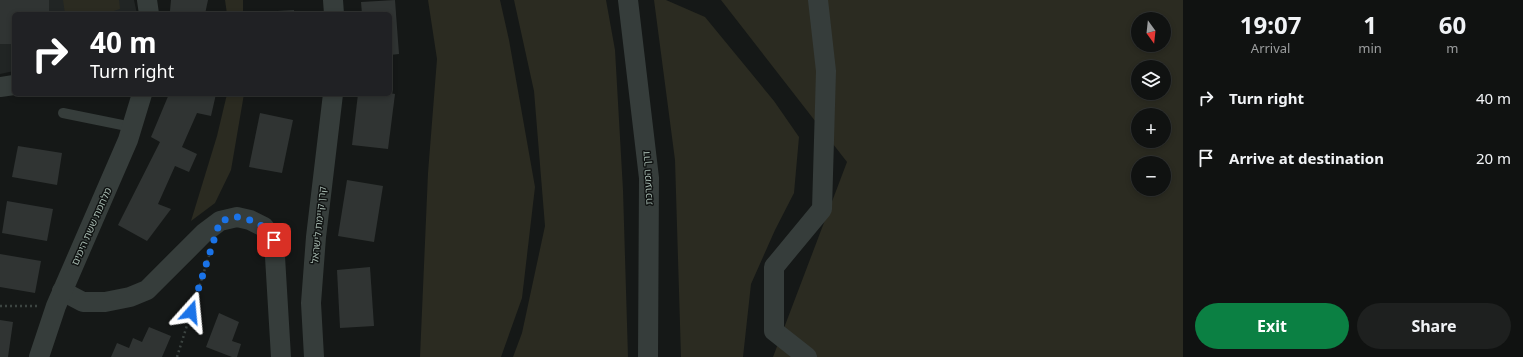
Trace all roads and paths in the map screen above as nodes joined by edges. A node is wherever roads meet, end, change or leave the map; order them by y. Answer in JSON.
{"nodes":[{"id":1,"x":147,"y":0,"type":"edge"},
{"id":2,"x":333,"y":0,"type":"edge"},
{"id":3,"x":628,"y":0,"type":"edge"},
{"id":4,"x":818,"y":0,"type":"edge"},
{"id":5,"x":149,"y":12,"type":"edge"},
{"id":6,"x":334,"y":12,"type":"edge"},
{"id":7,"x":12,"y":85,"type":"edge"},
{"id":8,"x":0,"y":87,"type":"edge"},
{"id":9,"x":141,"y":96,"type":"edge"},
{"id":10,"x":333,"y":96,"type":"edge"},
{"id":11,"x":63,"y":113,"type":"dead end"},
{"id":12,"x":132,"y":127,"type":"junction"},
{"id":13,"x":210,"y":251,"type":"dead end"},
{"id":14,"x":59,"y":298,"type":"junction"},
{"id":15,"x":0,"y":306,"type":"edge"},
{"id":16,"x":38,"y":357,"type":"edge"},
{"id":17,"x":177,"y":357,"type":"edge"},
{"id":18,"x":281,"y":357,"type":"edge"},
{"id":19,"x":314,"y":357,"type":"edge"},
{"id":20,"x":648,"y":357,"type":"edge"},
{"id":21,"x":807,"y":357,"type":"edge"}],
"edges":[{"from":1,"to":5,"type":"street"},
{"from":2,"to":6,"type":"street"},
{"from":3,"to":20,"type":"street","name":"דרך המערכת"},
{"from":4,"to":21,"type":"street"},
{"from":7,"to":8,"type":"street"},
{"from":9,"to":12,"type":"street","name":"מלחמת ששת הימים"},
{"from":10,"to":19,"type":"street","name":"קרן קיימת לישראל"},
{"from":11,"to":12,"type":"lane"},
{"from":12,"to":14,"type":"street","name":"מלחמת ששת הימים"},
{"from":13,"to":17,"type":"path"},
{"from":14,"to":15,"type":"path"},
{"from":14,"to":16,"type":"street","name":"מלחמת ששת הימים"},
{"from":14,"to":18,"type":"street"}]}
